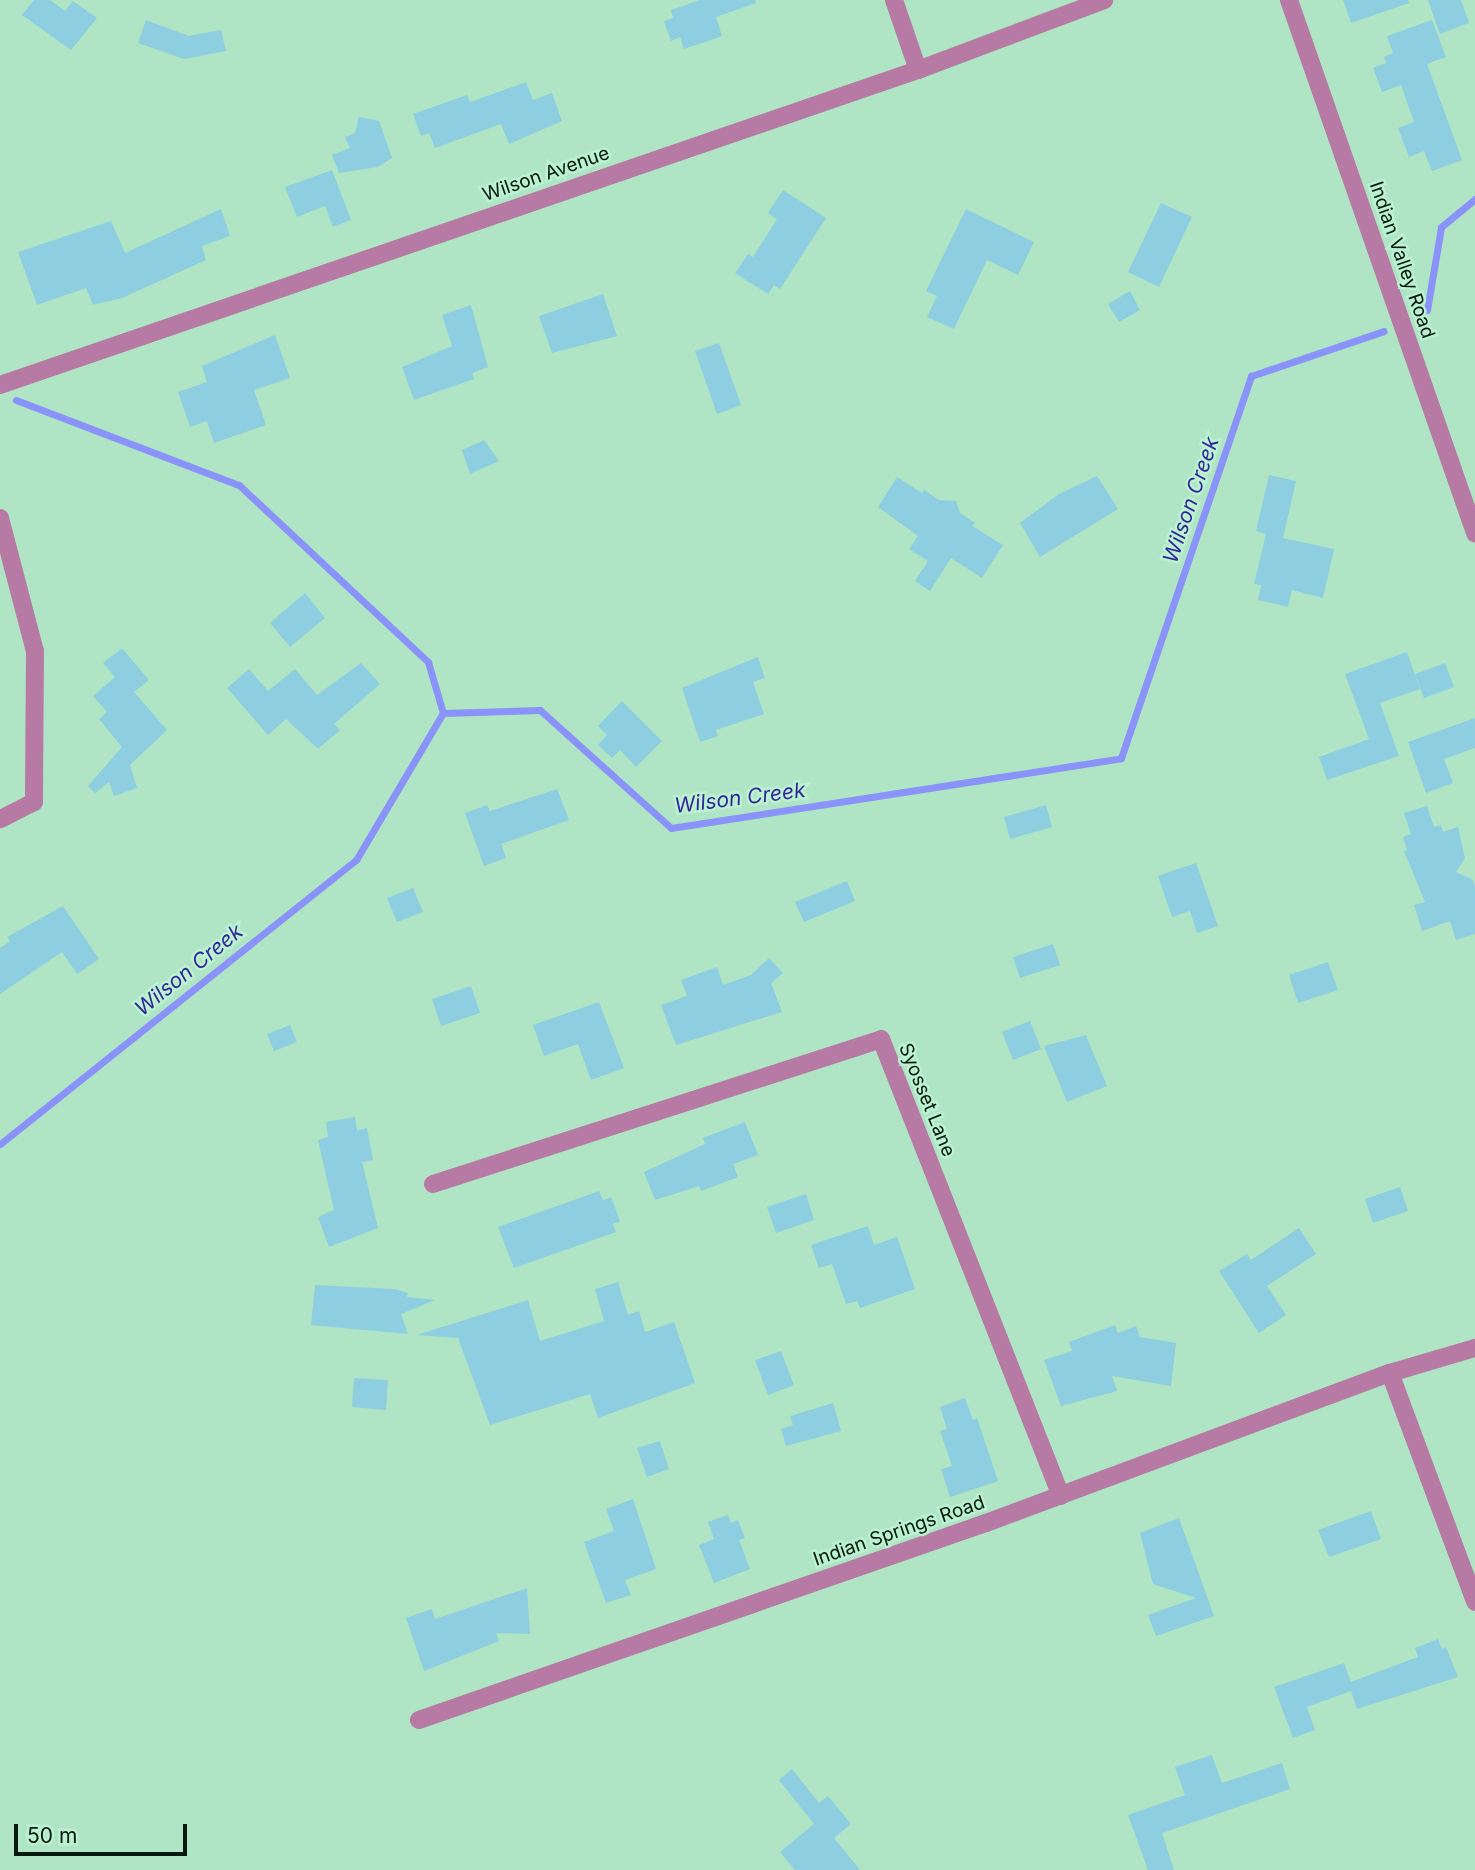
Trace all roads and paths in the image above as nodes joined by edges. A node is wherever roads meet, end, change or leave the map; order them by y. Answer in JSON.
{"nodes":[{"id":1,"x":894,"y":0,"type":"edge"},
{"id":2,"x":1104,"y":0,"type":"edge"},
{"id":3,"x":1289,"y":0,"type":"edge"},
{"id":4,"x":918,"y":70,"type":"junction"},
{"id":5,"x":0,"y":385,"type":"edge"},
{"id":6,"x":0,"y":518,"type":"edge"},
{"id":7,"x":1475,"y":533,"type":"edge"},
{"id":8,"x":0,"y":819,"type":"edge"},
{"id":9,"x":433,"y":1184,"type":"dead end"},
{"id":10,"x":1475,"y":1348,"type":"edge"},
{"id":11,"x":1390,"y":1373,"type":"junction"},
{"id":12,"x":1061,"y":1496,"type":"junction"},
{"id":13,"x":1475,"y":1602,"type":"edge"},
{"id":14,"x":419,"y":1720,"type":"dead end"}],
"edges":[{"from":1,"to":4,"type":"street"},
{"from":2,"to":4,"type":"street","name":"Wilson Avenue"},
{"from":3,"to":7,"type":"street","name":"Indian Valley Road"},
{"from":4,"to":5,"type":"street","name":"Wilson Avenue"},
{"from":6,"to":8,"type":"street"},
{"from":9,"to":12,"type":"street","name":"Syosset Lane"},
{"from":10,"to":11,"type":"street"},
{"from":11,"to":12,"type":"street","name":"Indian Springs Road"},
{"from":11,"to":13,"type":"street"},
{"from":12,"to":14,"type":"street","name":"Indian Springs Road"}]}
